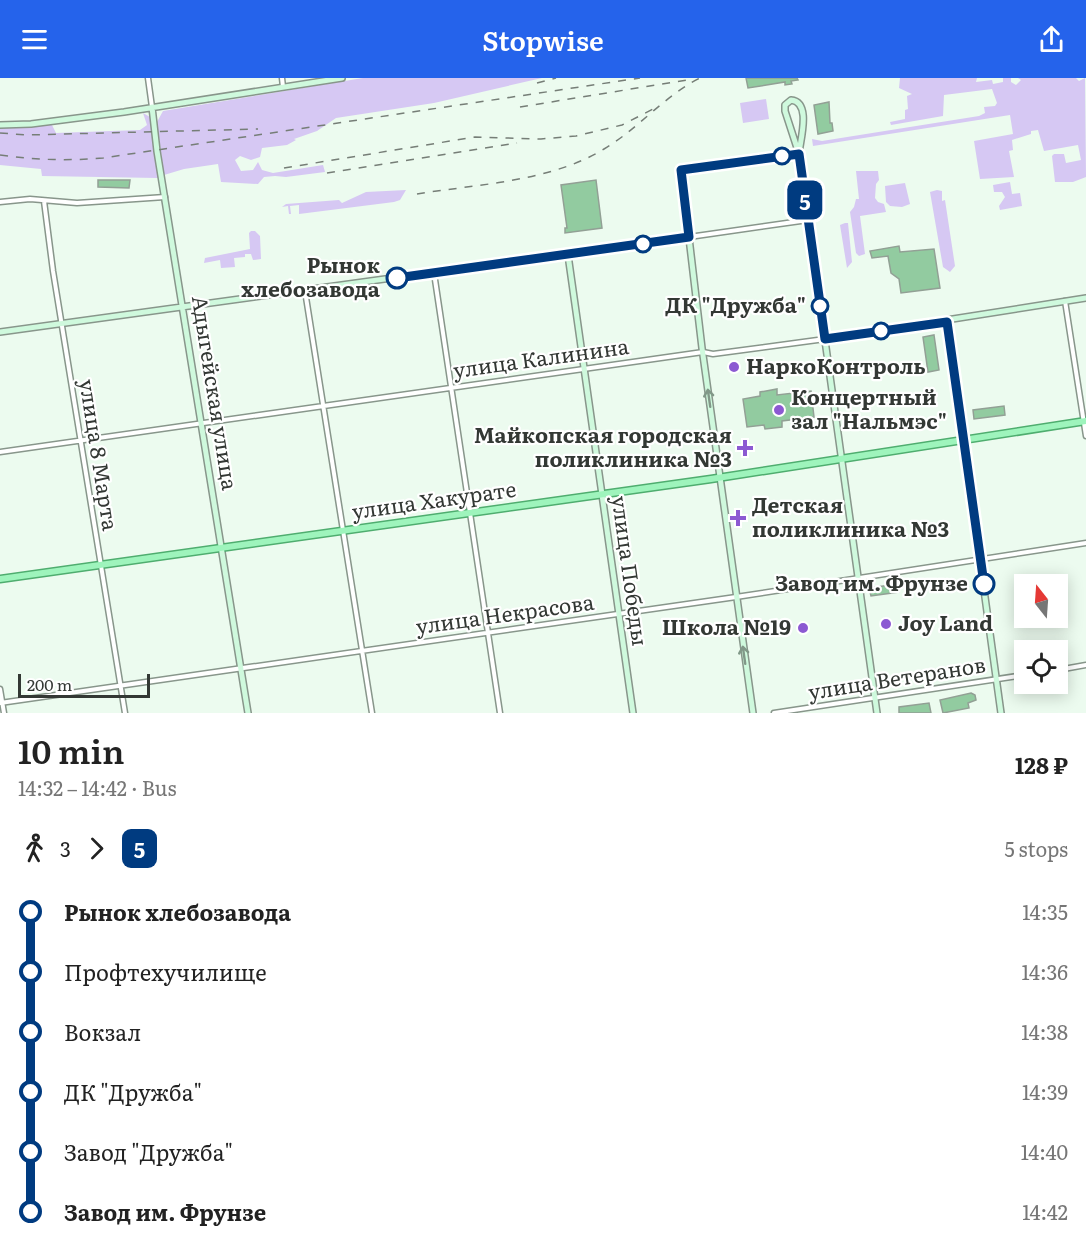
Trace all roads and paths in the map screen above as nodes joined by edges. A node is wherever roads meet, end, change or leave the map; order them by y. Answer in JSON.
{"nodes":[{"id":1,"x":148,"y":78,"type":"edge"},
{"id":2,"x":282,"y":78,"type":"edge"},
{"id":3,"x":342,"y":78,"type":"edge"},
{"id":4,"x":283,"y":87,"type":"junction"},
{"id":5,"x":152,"y":107,"type":"junction"},
{"id":6,"x":803,"y":122,"type":"junction"},
{"id":7,"x":0,"y":125,"type":"edge"},
{"id":8,"x":788,"y":125,"type":"junction"},
{"id":9,"x":799,"y":154,"type":"junction"},
{"id":10,"x":165,"y":197,"type":"junction"},
{"id":11,"x":44,"y":201,"type":"junction"},
{"id":12,"x":0,"y":202,"type":"edge"},
{"id":13,"x":808,"y":220,"type":"junction"},
{"id":14,"x":689,"y":237,"type":"junction"},
{"id":15,"x":568,"y":255,"type":"junction"},
{"id":16,"x":434,"y":273,"type":"junction"},
{"id":17,"x":305,"y":291,"type":"junction"},
{"id":18,"x":1086,"y":298,"type":"edge"},
{"id":19,"x":1065,"y":301,"type":"junction"},
{"id":20,"x":184,"y":306,"type":"junction"},
{"id":21,"x":947,"y":322,"type":"junction"},
{"id":22,"x":62,"y":323,"type":"junction"},
{"id":23,"x":0,"y":332,"type":"edge"},
{"id":24,"x":825,"y":339,"type":"junction"},
{"id":25,"x":703,"y":352,"type":"junction"},
{"id":26,"x":584,"y":371,"type":"junction"},
{"id":27,"x":452,"y":389,"type":"junction"},
{"id":28,"x":323,"y":407,"type":"junction"},
{"id":29,"x":1085,"y":421,"type":"edge"},
{"id":30,"x":202,"y":423,"type":"junction"},
{"id":31,"x":1086,"y":436,"type":"edge"},
{"id":32,"x":963,"y":439,"type":"junction"},
{"id":33,"x":81,"y":440,"type":"junction"},
{"id":34,"x":0,"y":452,"type":"edge"},
{"id":35,"x":842,"y":459,"type":"junction"},
{"id":36,"x":721,"y":477,"type":"junction"},
{"id":37,"x":602,"y":495,"type":"junction"},
{"id":38,"x":471,"y":512,"type":"junction"},
{"id":39,"x":342,"y":531,"type":"junction"},
{"id":40,"x":1086,"y":543,"type":"edge"},
{"id":41,"x":222,"y":548,"type":"junction"},
{"id":42,"x":981,"y":560,"type":"junction"},
{"id":43,"x":100,"y":565,"type":"junction"},
{"id":44,"x":0,"y":579,"type":"edge"},
{"id":45,"x":859,"y":579,"type":"junction"},
{"id":46,"x":736,"y":597,"type":"junction"},
{"id":47,"x":618,"y":614,"type":"junction"},
{"id":48,"x":488,"y":633,"type":"junction"},
{"id":49,"x":361,"y":651,"type":"junction"},
{"id":50,"x":1086,"y":665,"type":"edge"},
{"id":51,"x":1068,"y":668,"type":"edge"},
{"id":52,"x":241,"y":669,"type":"junction"},
{"id":53,"x":1014,"y":676,"type":"edge"},
{"id":54,"x":996,"y":679,"type":"junction"},
{"id":55,"x":121,"y":685,"type":"junction"},
{"id":56,"x":0,"y":688,"type":"edge"},
{"id":57,"x":875,"y":697,"type":"junction"},
{"id":58,"x":1,"y":703,"type":"edge"},
{"id":59,"x":4,"y":713,"type":"edge"},
{"id":60,"x":125,"y":713,"type":"edge"},
{"id":61,"x":248,"y":713,"type":"edge"},
{"id":62,"x":372,"y":713,"type":"edge"},
{"id":63,"x":500,"y":713,"type":"edge"},
{"id":64,"x":633,"y":713,"type":"edge"},
{"id":65,"x":753,"y":713,"type":"edge"},
{"id":66,"x":774,"y":713,"type":"edge"},
{"id":67,"x":877,"y":713,"type":"edge"},
{"id":68,"x":1001,"y":713,"type":"edge"}],
"edges":[{"from":1,"to":5,"type":"street","name":"Адыгейская улица"},
{"from":2,"to":4,"type":"street"},
{"from":3,"to":4,"type":"street"},
{"from":4,"to":5,"type":"street"},
{"from":5,"to":7,"type":"street"},
{"from":5,"to":10,"type":"street","name":"Адыгейская улица"},
{"from":6,"to":8,"type":"street"},
{"from":6,"to":8,"type":"street"},
{"from":6,"to":9,"type":"street"},
{"from":8,"to":9,"type":"street"},
{"from":9,"to":13,"type":"street"},
{"from":9,"to":14,"type":"street"},
{"from":10,"to":11,"type":"street"},
{"from":10,"to":20,"type":"street","name":"Адыгейская улица"},
{"from":11,"to":12,"type":"street"},
{"from":11,"to":22,"type":"street","name":"улица 8 Марта"},
{"from":13,"to":14,"type":"street"},
{"from":13,"to":24,"type":"street"},
{"from":14,"to":15,"type":"street"},
{"from":14,"to":25,"type":"street"},
{"from":15,"to":16,"type":"street"},
{"from":15,"to":26,"type":"street","name":"улица Победы"},
{"from":16,"to":17,"type":"street"},
{"from":16,"to":27,"type":"street"},
{"from":17,"to":20,"type":"street"},
{"from":17,"to":28,"type":"street"},
{"from":18,"to":19,"type":"street","name":"улица Калинина"},
{"from":19,"to":21,"type":"street","name":"улица Калинина"},
{"from":19,"to":29,"type":"street"},
{"from":20,"to":22,"type":"street"},
{"from":20,"to":30,"type":"street","name":"Адыгейская улица"},
{"from":21,"to":24,"type":"street","name":"улица Калинина"},
{"from":21,"to":32,"type":"street"},
{"from":22,"to":23,"type":"street"},
{"from":22,"to":33,"type":"street","name":"улица 8 Марта"},
{"from":24,"to":25,"type":"street","name":"улица Калинина"},
{"from":24,"to":35,"type":"street"},
{"from":25,"to":26,"type":"street","name":"улица Калинина"},
{"from":36,"to":25,"type":"street","one_way":true},
{"from":26,"to":27,"type":"street","name":"улица Калинина"},
{"from":26,"to":37,"type":"street","name":"улица Победы"},
{"from":27,"to":28,"type":"street","name":"улица Калинина"},
{"from":27,"to":38,"type":"street"},
{"from":28,"to":30,"type":"street","name":"улица Калинина"},
{"from":28,"to":39,"type":"street"},
{"from":29,"to":31,"type":"street"},
{"from":29,"to":32,"type":"main road","name":"улица Хакурате"},
{"from":30,"to":33,"type":"street","name":"улица Калинина"},
{"from":30,"to":41,"type":"street","name":"Адыгейская улица"},
{"from":32,"to":35,"type":"main road","name":"улица Хакурате"},
{"from":32,"to":42,"type":"street"},
{"from":33,"to":34,"type":"street","name":"улица Калинина"},
{"from":33,"to":43,"type":"street","name":"улица 8 Марта"},
{"from":35,"to":36,"type":"main road","name":"улица Хакурате"},
{"from":35,"to":45,"type":"street"},
{"from":36,"to":37,"type":"main road","name":"улица Хакурате"},
{"from":36,"to":46,"type":"street"},
{"from":37,"to":38,"type":"main road","name":"улица Хакурате"},
{"from":37,"to":47,"type":"street","name":"улица Победы"},
{"from":38,"to":39,"type":"main road","name":"улица Хакурате"},
{"from":38,"to":48,"type":"street"},
{"from":39,"to":41,"type":"main road","name":"улица Хакурате"},
{"from":39,"to":49,"type":"street"},
{"from":40,"to":42,"type":"street","name":"улица Некрасова"},
{"from":41,"to":43,"type":"main road","name":"улица Хакурате"},
{"from":41,"to":52,"type":"street","name":"Адыгейская улица"},
{"from":42,"to":45,"type":"street","name":"улица Некрасова"},
{"from":42,"to":54,"type":"street"},
{"from":43,"to":44,"type":"main road","name":"улица Хакурате"},
{"from":43,"to":55,"type":"street","name":"улица 8 Марта"},
{"from":45,"to":46,"type":"street","name":"улица Некрасова"},
{"from":45,"to":57,"type":"street"},
{"from":46,"to":47,"type":"street","name":"улица Некрасова"},
{"from":65,"to":46,"type":"street","one_way":true},
{"from":47,"to":48,"type":"street","name":"улица Некрасова"},
{"from":47,"to":64,"type":"street","name":"улица Победы"},
{"from":48,"to":49,"type":"street","name":"улица Некрасова"},
{"from":48,"to":63,"type":"street"},
{"from":49,"to":52,"type":"street","name":"улица Некрасова"},
{"from":49,"to":62,"type":"street"},
{"from":50,"to":51,"type":"street"},
{"from":52,"to":55,"type":"street","name":"улица Некрасова"},
{"from":52,"to":61,"type":"street","name":"Адыгейская улица"},
{"from":53,"to":54,"type":"street","name":"улица Ветеранов"},
{"from":54,"to":57,"type":"street","name":"улица Ветеранов"},
{"from":54,"to":68,"type":"street"},
{"from":55,"to":58,"type":"street","name":"улица Некрасова"},
{"from":55,"to":60,"type":"street","name":"улица 8 Марта"},
{"from":56,"to":58,"type":"street"},
{"from":57,"to":66,"type":"street","name":"улица Ветеранов"},
{"from":57,"to":67,"type":"street"},
{"from":58,"to":59,"type":"street"}]}
